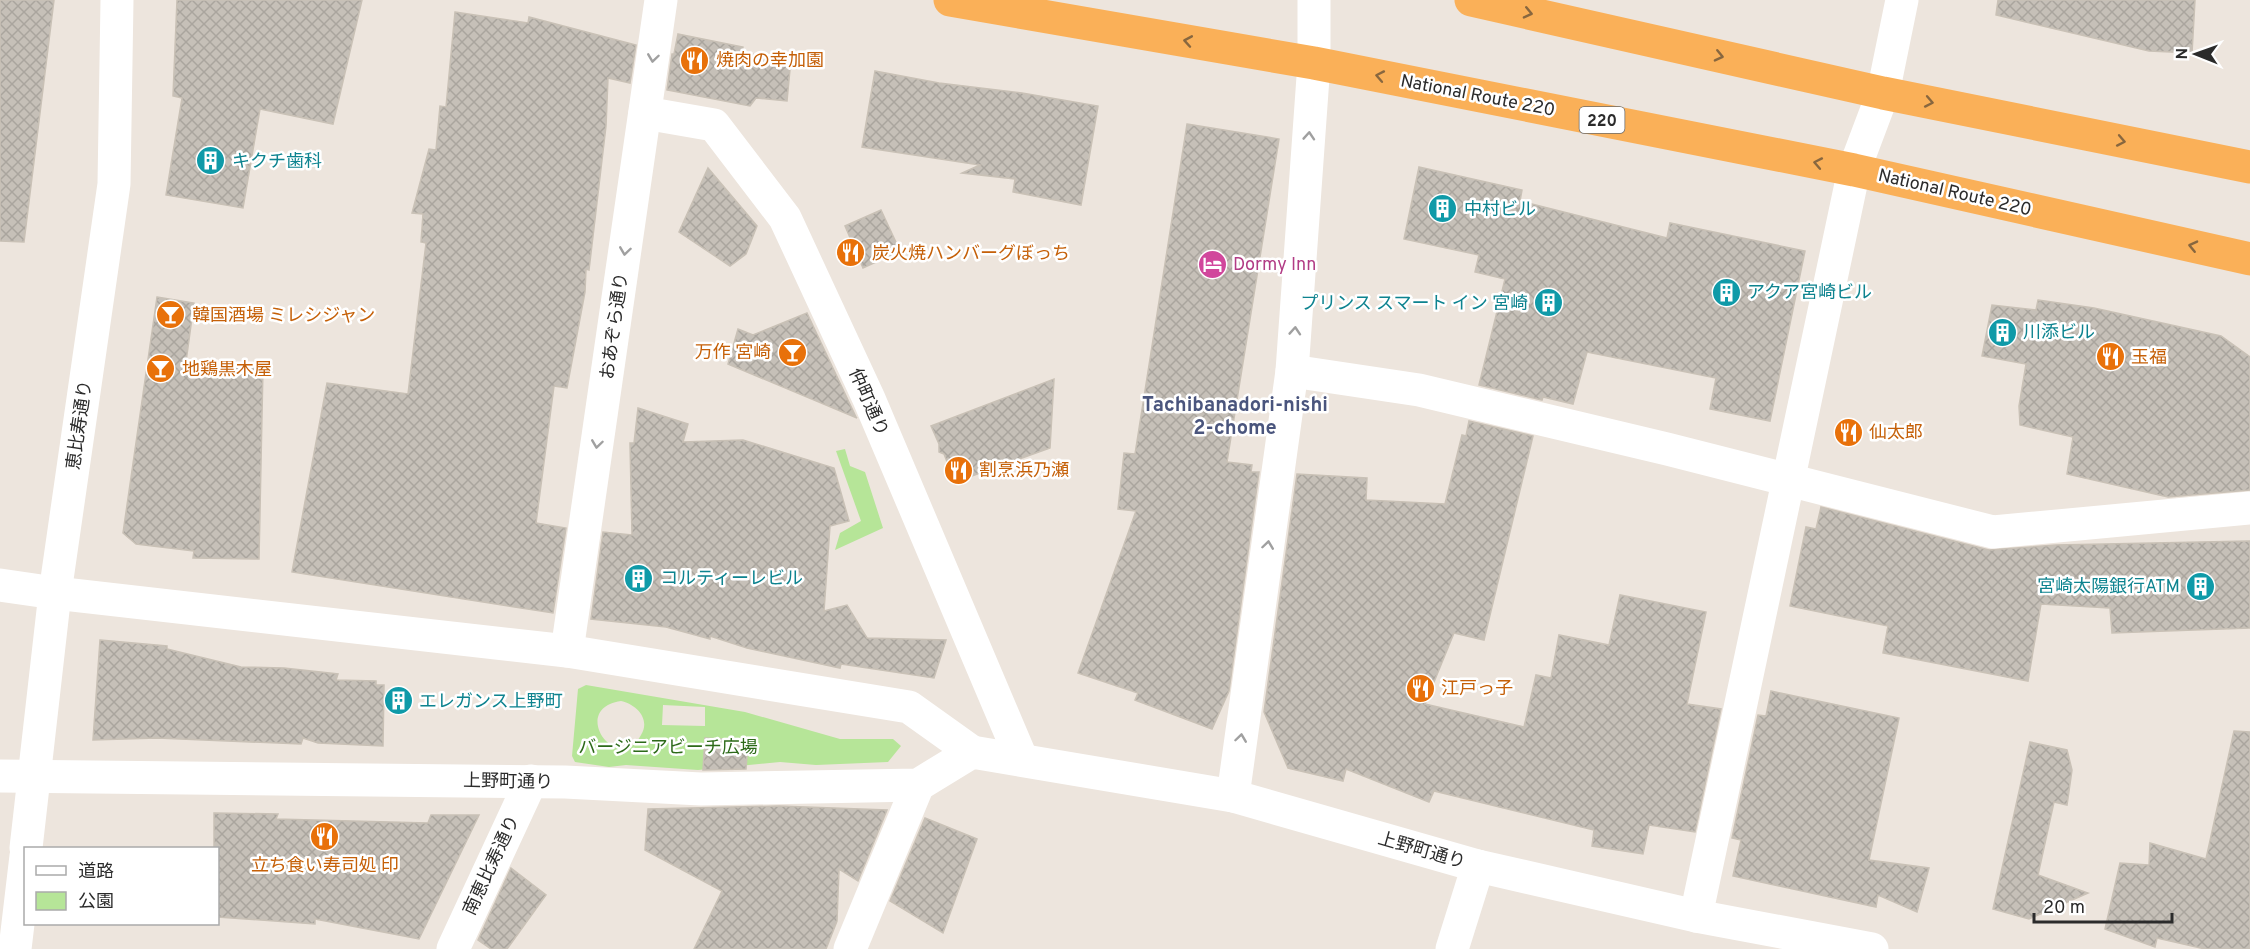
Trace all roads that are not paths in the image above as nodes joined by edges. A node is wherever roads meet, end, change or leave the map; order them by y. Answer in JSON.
{"nodes":[{"id":1,"x":117,"y":0,"type":"edge"},
{"id":2,"x":661,"y":0,"type":"edge"},
{"id":3,"x":950,"y":0,"type":"edge"},
{"id":4,"x":1314,"y":0,"type":"edge"},
{"id":5,"x":1471,"y":0,"type":"edge"},
{"id":6,"x":1902,"y":0,"type":"edge"},
{"id":7,"x":1314,"y":63,"type":"junction"},
{"id":8,"x":1883,"y":93,"type":"junction"},
{"id":9,"x":645,"y":113,"type":"junction"},
{"id":10,"x":2250,"y":167,"type":"edge"},
{"id":11,"x":1854,"y":170,"type":"junction"},
{"id":12,"x":2250,"y":259,"type":"edge"},
{"id":13,"x":1292,"y":371,"type":"junction"},
{"id":14,"x":1788,"y":480,"type":"junction"},
{"id":15,"x":2250,"y":507,"type":"edge"},
{"id":16,"x":0,"y":585,"type":"edge"},
{"id":17,"x":55,"y":593,"type":"junction"},
{"id":18,"x":567,"y":651,"type":"junction"},
{"id":19,"x":972,"y":752,"type":"junction"},
{"id":20,"x":1022,"y":760,"type":"junction"},
{"id":21,"x":0,"y":776,"type":"edge"},
{"id":22,"x":34,"y":776,"type":"junction"},
{"id":23,"x":531,"y":781,"type":"junction"},
{"id":24,"x":918,"y":785,"type":"junction"},
{"id":25,"x":1233,"y":796,"type":"junction"},
{"id":26,"x":26,"y":847,"type":"edge"},
{"id":27,"x":1478,"y":866,"type":"junction"},
{"id":28,"x":24,"y":873,"type":"edge"},
{"id":29,"x":1696,"y":916,"type":"junction"},
{"id":30,"x":15,"y":949,"type":"edge"},
{"id":31,"x":453,"y":949,"type":"edge"},
{"id":32,"x":850,"y":949,"type":"edge"},
{"id":33,"x":1452,"y":949,"type":"edge"},
{"id":34,"x":1872,"y":949,"type":"edge"}],
"edges":[{"from":1,"to":17,"type":"street","name":"恵比寿通り"},
{"from":2,"to":9,"type":"street","name":"おあぞら通り","one_way":true},
{"from":7,"to":3,"type":"highway","name":"National Route 220","number":"220","one_way":true},
{"from":4,"to":7,"type":"street"},
{"from":5,"to":8,"type":"highway","one_way":true},
{"from":6,"to":8,"type":"street"},
{"from":11,"to":7,"type":"highway","name":"National Route 220","number":"220","one_way":true},
{"from":13,"to":7,"type":"street","one_way":true},
{"from":8,"to":10,"type":"highway","one_way":true},
{"from":8,"to":11,"type":"street"},
{"from":9,"to":18,"type":"street","name":"おあぞら通り","one_way":true},
{"from":9,"to":20,"type":"street","name":"仲町通り"},
{"from":12,"to":11,"type":"highway","name":"National Route 220","number":"220","one_way":true},
{"from":11,"to":14,"type":"street"},
{"from":13,"to":14,"type":"street"},
{"from":25,"to":13,"type":"street","one_way":true},
{"from":14,"to":15,"type":"street"},
{"from":14,"to":29,"type":"street"},
{"from":16,"to":17,"type":"street","name":"上野町通り"},
{"from":17,"to":18,"type":"street","name":"上野町通り"},
{"from":17,"to":22,"type":"street","name":"恵比寿通り"},
{"from":18,"to":19,"type":"street","name":"上野町通り"},
{"from":19,"to":20,"type":"street","name":"上野町通り"},
{"from":19,"to":24,"type":"street"},
{"from":20,"to":25,"type":"street","name":"上野町通り"},
{"from":21,"to":22,"type":"street","name":"上野町通り"},
{"from":22,"to":23,"type":"street","name":"上野町通り"},
{"from":22,"to":26,"type":"street","name":"恵比寿通り"},
{"from":23,"to":24,"type":"street","name":"上野町通り"},
{"from":23,"to":31,"type":"street","name":"南恵比寿通り"},
{"from":24,"to":32,"type":"street"},
{"from":25,"to":27,"type":"street","name":"上野町通り"},
{"from":27,"to":29,"type":"street","name":"上野町通り"},
{"from":27,"to":33,"type":"street"},
{"from":28,"to":30,"type":"street"},
{"from":29,"to":34,"type":"street","name":"上野町通り"}]}
